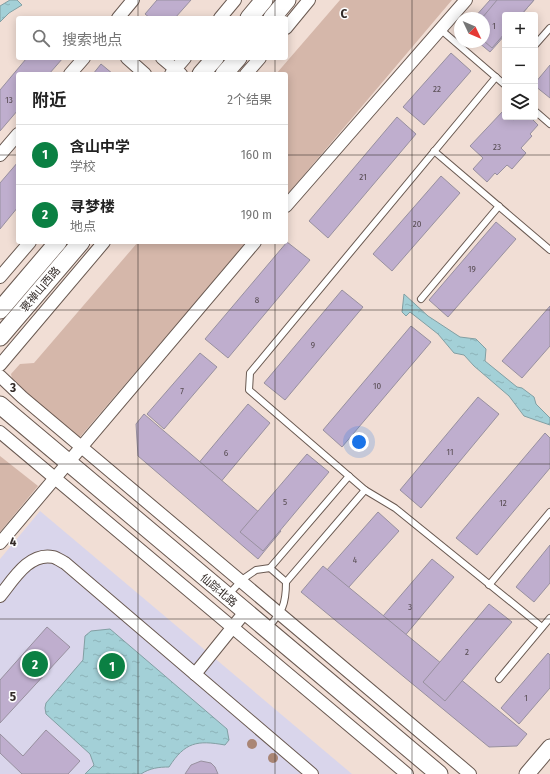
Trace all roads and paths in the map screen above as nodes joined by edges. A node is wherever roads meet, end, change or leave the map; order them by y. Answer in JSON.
{"nodes":[{"id":1,"x":133,"y":0,"type":"edge"},
{"id":2,"x":235,"y":0,"type":"edge"},
{"id":3,"x":264,"y":0,"type":"edge"},
{"id":4,"x":287,"y":0,"type":"edge"},
{"id":5,"x":309,"y":0,"type":"edge"},
{"id":6,"x":466,"y":0,"type":"edge"},
{"id":7,"x":120,"y":16,"type":"edge"},
{"id":8,"x":222,"y":16,"type":"edge"},
{"id":9,"x":250,"y":16,"type":"edge"},
{"id":10,"x":274,"y":16,"type":"edge"},
{"id":11,"x":288,"y":26,"type":"edge"},
{"id":12,"x":550,"y":28,"type":"edge"},
{"id":13,"x":440,"y":29,"type":"junction"},
{"id":14,"x":538,"y":42,"type":"edge"},
{"id":15,"x":82,"y":60,"type":"edge"},
{"id":16,"x":129,"y":60,"type":"edge"},
{"id":17,"x":164,"y":60,"type":"edge"},
{"id":18,"x":184,"y":60,"type":"edge"},
{"id":19,"x":213,"y":60,"type":"edge"},
{"id":20,"x":236,"y":60,"type":"edge"},
{"id":21,"x":258,"y":60,"type":"edge"},
{"id":22,"x":72,"y":72,"type":"edge"},
{"id":23,"x":143,"y":72,"type":"edge"},
{"id":24,"x":176,"y":72,"type":"edge"},
{"id":25,"x":203,"y":72,"type":"edge"},
{"id":26,"x":226,"y":72,"type":"edge"},
{"id":27,"x":248,"y":72,"type":"edge"},
{"id":28,"x":496,"y":77,"type":"junction"},
{"id":29,"x":504,"y":84,"type":"edge"},
{"id":30,"x":538,"y":114,"type":"edge"},
{"id":31,"x":550,"y":124,"type":"edge"},
{"id":32,"x":16,"y":136,"type":"edge"},
{"id":33,"x":434,"y":151,"type":"junction"},
{"id":34,"x":0,"y":155,"type":"edge"},
{"id":35,"x":288,"y":204,"type":"edge"},
{"id":36,"x":499,"y":206,"type":"junction"},
{"id":37,"x":28,"y":244,"type":"edge"},
{"id":38,"x":56,"y":244,"type":"edge"},
{"id":39,"x":79,"y":244,"type":"edge"},
{"id":40,"x":102,"y":244,"type":"edge"},
{"id":41,"x":253,"y":244,"type":"edge"},
{"id":42,"x":550,"y":250,"type":"edge"},
{"id":43,"x":0,"y":277,"type":"edge"},
{"id":44,"x":421,"y":299,"type":"dead end"},
{"id":45,"x":0,"y":310,"type":"edge"},
{"id":46,"x":0,"y":337,"type":"edge"},
{"id":47,"x":0,"y":365,"type":"edge"},
{"id":48,"x":0,"y":376,"type":"edge"},
{"id":49,"x":0,"y":405,"type":"edge"},
{"id":50,"x":0,"y":432,"type":"edge"},
{"id":51,"x":68,"y":463,"type":"junction"},
{"id":52,"x":350,"y":476,"type":"junction"},
{"id":53,"x":365,"y":490,"type":"junction"},
{"id":54,"x":550,"y":512,"type":"edge"},
{"id":55,"x":0,"y":543,"type":"edge"},
{"id":56,"x":270,"y":568,"type":"junction"},
{"id":57,"x":241,"y":581,"type":"junction"},
{"id":58,"x":286,"y":582,"type":"junction"},
{"id":59,"x":489,"y":585,"type":"junction"},
{"id":60,"x":0,"y":596,"type":"edge"},
{"id":61,"x":227,"y":596,"type":"junction"},
{"id":62,"x":245,"y":612,"type":"junction"},
{"id":63,"x":280,"y":614,"type":"junction"},
{"id":64,"x":550,"y":618,"type":"edge"},
{"id":65,"x":542,"y":627,"type":"junction"},
{"id":66,"x":267,"y":630,"type":"junction"},
{"id":67,"x":194,"y":674,"type":"junction"},
{"id":68,"x":499,"y":679,"type":"dead end"},
{"id":69,"x":550,"y":747,"type":"edge"},
{"id":70,"x":312,"y":774,"type":"edge"},
{"id":71,"x":407,"y":774,"type":"edge"},
{"id":72,"x":439,"y":774,"type":"edge"},
{"id":73,"x":470,"y":774,"type":"edge"},
{"id":74,"x":527,"y":774,"type":"edge"}],
"edges":[{"from":1,"to":7,"type":"street"},
{"from":2,"to":8,"type":"street"},
{"from":3,"to":9,"type":"main road"},
{"from":4,"to":10,"type":"main road"},
{"from":5,"to":11,"type":"street"},
{"from":6,"to":13,"type":"street"},
{"from":12,"to":14,"type":"lane"},
{"from":13,"to":28,"type":"lane"},
{"from":13,"to":35,"type":"street"},
{"from":15,"to":22,"type":"street"},
{"from":16,"to":23,"type":"street"},
{"from":17,"to":24,"type":"street"},
{"from":18,"to":24,"type":"street"},
{"from":19,"to":25,"type":"main road"},
{"from":20,"to":26,"type":"main road"},
{"from":21,"to":27,"type":"street"},
{"from":28,"to":29,"type":"lane"},
{"from":28,"to":33,"type":"lane"},
{"from":30,"to":31,"type":"lane"},
{"from":32,"to":34,"type":"street"},
{"from":33,"to":36,"type":"lane"},
{"from":33,"to":52,"type":"lane"},
{"from":36,"to":42,"type":"lane"},
{"from":36,"to":44,"type":"lane"},
{"from":37,"to":43,"type":"street"},
{"from":38,"to":45,"type":"main road","name":"褒禅山西路"},
{"from":39,"to":46,"type":"main road","name":"褒禅山西路"},
{"from":40,"to":47,"type":"street"},
{"from":41,"to":51,"type":"street"},
{"from":48,"to":57,"type":"street"},
{"from":49,"to":51,"type":"main road","name":"仙踪北路"},
{"from":50,"to":71,"type":"street"},
{"from":51,"to":55,"type":"street"},
{"from":51,"to":61,"type":"main road","name":"仙踪北路"},
{"from":52,"to":53,"type":"lane"},
{"from":52,"to":56,"type":"lane"},
{"from":53,"to":58,"type":"lane"},
{"from":53,"to":59,"type":"lane"},
{"from":54,"to":59,"type":"lane"},
{"from":56,"to":57,"type":"lane"},
{"from":56,"to":58,"type":"lane"},
{"from":57,"to":61,"type":"lane"},
{"from":57,"to":63,"type":"street"},
{"from":58,"to":63,"type":"lane"},
{"from":59,"to":65,"type":"lane"},
{"from":60,"to":67,"type":"street"},
{"from":61,"to":62,"type":"main road","name":"仙踪北路"},
{"from":62,"to":66,"type":"main road","name":"仙踪北路"},
{"from":62,"to":67,"type":"street"},
{"from":63,"to":66,"type":"lane"},
{"from":63,"to":73,"type":"street"},
{"from":64,"to":65,"type":"lane"},
{"from":65,"to":68,"type":"lane"},
{"from":66,"to":72,"type":"main road","name":"仙踪北路"},
{"from":67,"to":70,"type":"street"},
{"from":69,"to":74,"type":"street"}]}
